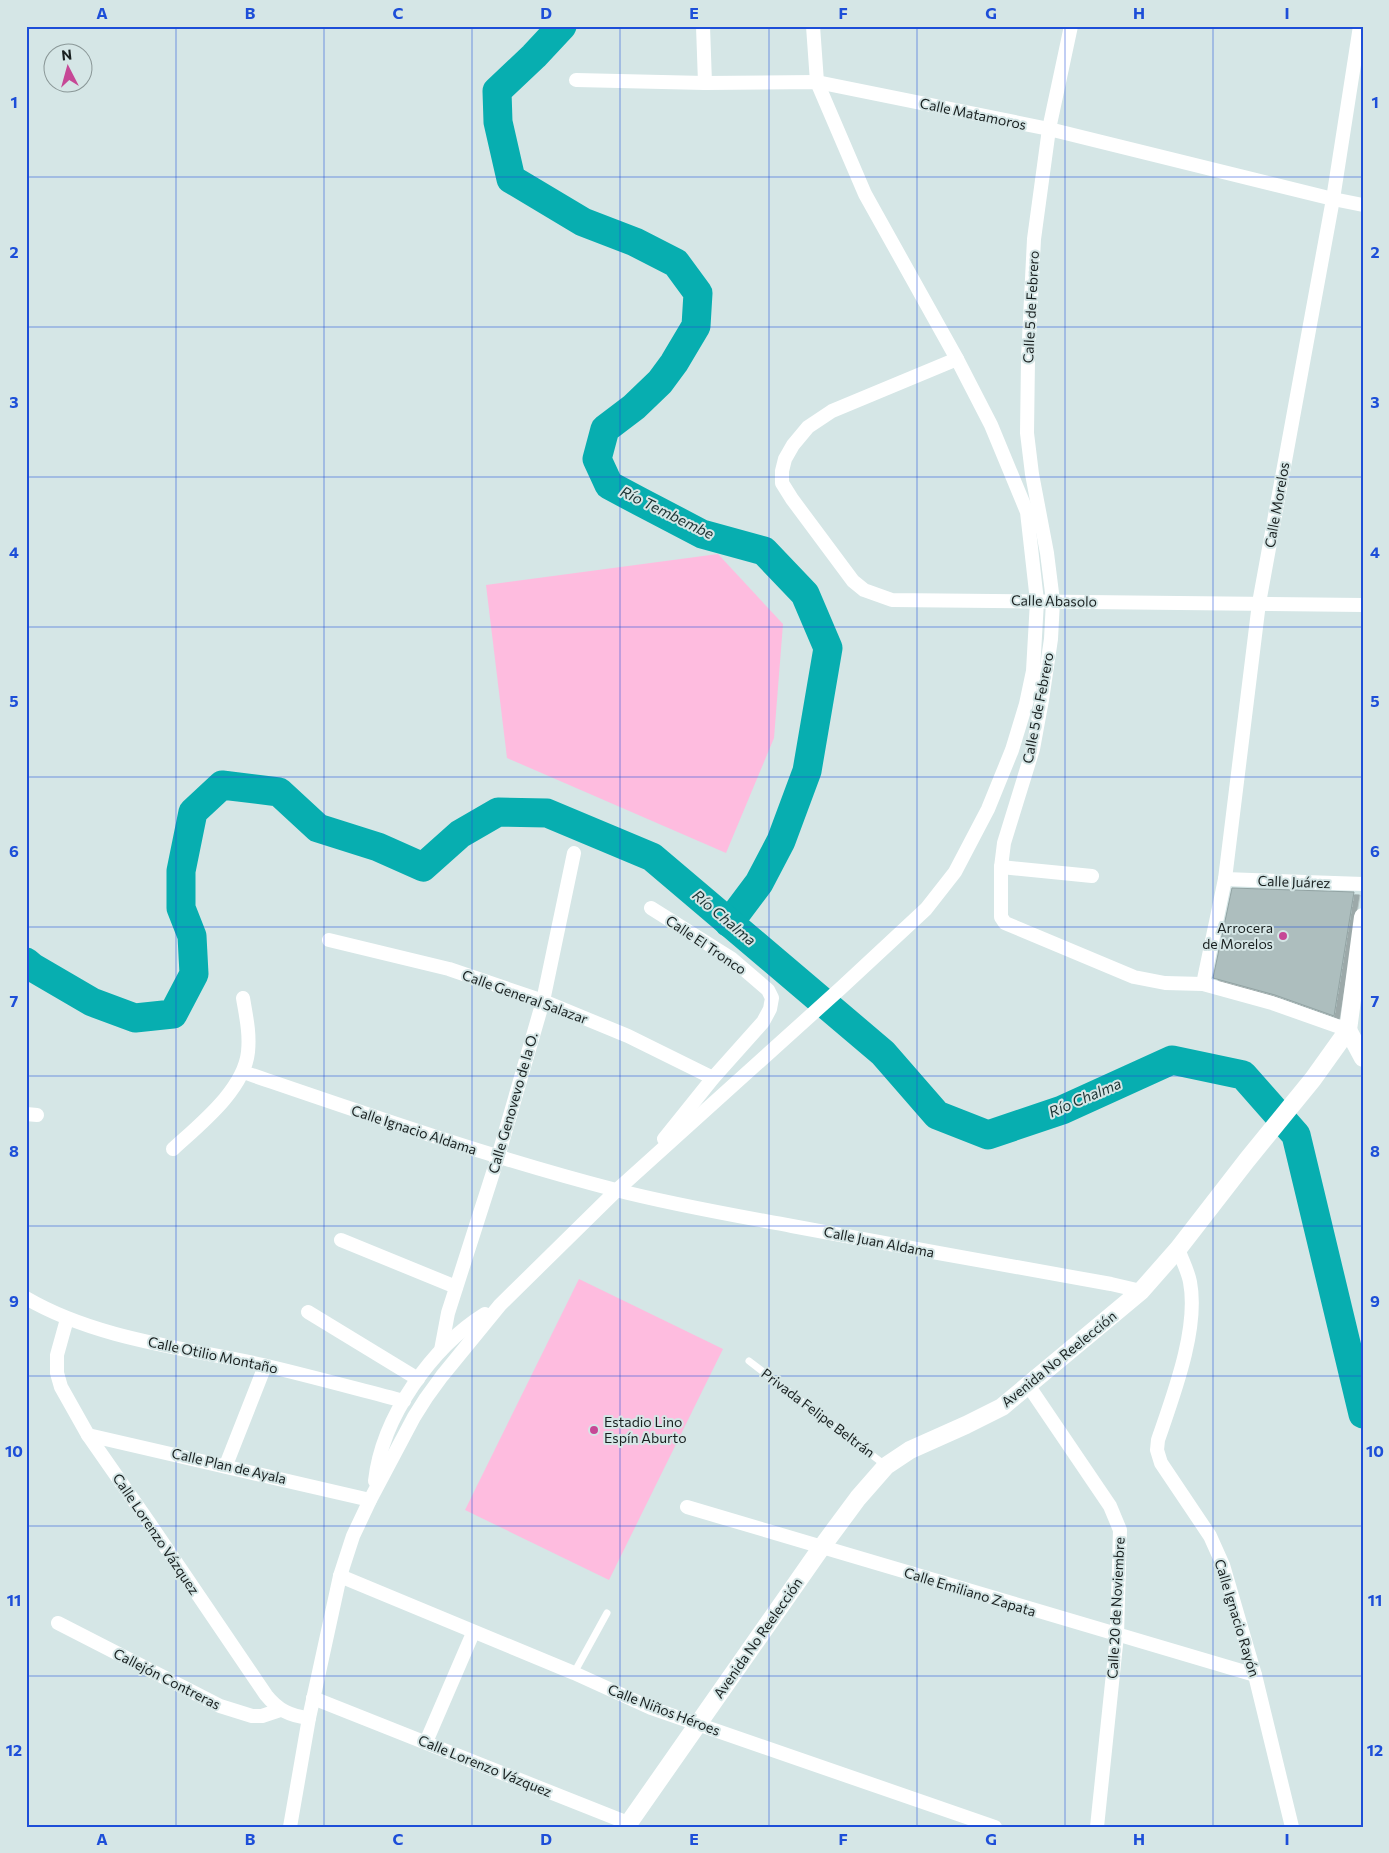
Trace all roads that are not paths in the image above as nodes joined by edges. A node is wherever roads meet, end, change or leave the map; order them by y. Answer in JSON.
{"nodes":[{"id":1,"x":703,"y":26,"type":"edge"},
{"id":2,"x":813,"y":26,"type":"edge"},
{"id":3,"x":1070,"y":26,"type":"edge"},
{"id":4,"x":1360,"y":26,"type":"edge"},
{"id":5,"x":576,"y":80,"type":"dead end"},
{"id":6,"x":817,"y":82,"type":"junction"},
{"id":7,"x":705,"y":83,"type":"junction"},
{"id":8,"x":1049,"y":129,"type":"junction"},
{"id":9,"x":1333,"y":199,"type":"junction"},
{"id":10,"x":1363,"y":205,"type":"edge"},
{"id":11,"x":957,"y":359,"type":"junction"},
{"id":12,"x":1034,"y":512,"type":"junction"},
{"id":13,"x":1037,"y":601,"type":"junction"},
{"id":14,"x":1053,"y":601,"type":"junction"},
{"id":15,"x":1260,"y":603,"type":"junction"},
{"id":16,"x":1363,"y":604,"type":"edge"},
{"id":17,"x":574,"y":853,"type":"dead end"},
{"id":18,"x":1001,"y":867,"type":"junction"},
{"id":19,"x":1092,"y":876,"type":"dead end"},
{"id":20,"x":1224,"y":879,"type":"junction"},
{"id":21,"x":1363,"y":884,"type":"edge"},
{"id":22,"x":651,"y":908,"type":"dead end"},
{"id":23,"x":1363,"y":917,"type":"edge"},
{"id":24,"x":329,"y":940,"type":"dead end"},
{"id":25,"x":1204,"y":984,"type":"junction"},
{"id":26,"x":243,"y":998,"type":"dead end"},
{"id":27,"x":543,"y":1001,"type":"junction"},
{"id":28,"x":1348,"y":1030,"type":"junction"},
{"id":29,"x":1363,"y":1058,"type":"edge"},
{"id":30,"x":243,"y":1072,"type":"junction"},
{"id":31,"x":713,"y":1078,"type":"junction"},
{"id":32,"x":173,"y":1149,"type":"dead end"},
{"id":33,"x":498,"y":1157,"type":"junction"},
{"id":34,"x":644,"y":1166,"type":"junction"},
{"id":35,"x":617,"y":1190,"type":"junction"},
{"id":36,"x":341,"y":1240,"type":"dead end"},
{"id":37,"x":1178,"y":1249,"type":"junction"},
{"id":38,"x":456,"y":1287,"type":"junction"},
{"id":39,"x":1141,"y":1291,"type":"junction"},
{"id":40,"x":26,"y":1298,"type":"edge"},
{"id":41,"x":500,"y":1305,"type":"junction"},
{"id":42,"x":308,"y":1312,"type":"dead end"},
{"id":43,"x":67,"y":1319,"type":"junction"},
{"id":44,"x":441,"y":1350,"type":"junction"},
{"id":45,"x":749,"y":1361,"type":"dead end"},
{"id":46,"x":265,"y":1366,"type":"junction"},
{"id":47,"x":418,"y":1379,"type":"junction"},
{"id":48,"x":1028,"y":1385,"type":"junction"},
{"id":49,"x":404,"y":1401,"type":"junction"},
{"id":50,"x":88,"y":1434,"type":"junction"},
{"id":51,"x":226,"y":1465,"type":"junction"},
{"id":52,"x":886,"y":1466,"type":"junction"},
{"id":53,"x":372,"y":1496,"type":"junction"},
{"id":54,"x":687,"y":1507,"type":"dead end"},
{"id":55,"x":821,"y":1548,"type":"junction"},
{"id":56,"x":340,"y":1576,"type":"junction"},
{"id":57,"x":607,"y":1613,"type":"dead end"},
{"id":58,"x":58,"y":1623,"type":"dead end"},
{"id":59,"x":473,"y":1633,"type":"junction"},
{"id":60,"x":1117,"y":1635,"type":"junction"},
{"id":61,"x":574,"y":1673,"type":"junction"},
{"id":62,"x":1255,"y":1675,"type":"junction"},
{"id":63,"x":313,"y":1698,"type":"junction"},
{"id":64,"x":280,"y":1710,"type":"junction"},
{"id":65,"x":309,"y":1718,"type":"junction"},
{"id":66,"x":698,"y":1724,"type":"junction"},
{"id":67,"x":426,"y":1742,"type":"junction"},
{"id":68,"x":627,"y":1825,"type":"edge"},
{"id":69,"x":290,"y":1827,"type":"edge"},
{"id":70,"x":995,"y":1827,"type":"edge"},
{"id":71,"x":1096,"y":1827,"type":"edge"},
{"id":72,"x":1292,"y":1827,"type":"edge"}],
"edges":[{"from":1,"to":7,"type":"street"},
{"from":2,"to":6,"type":"street"},
{"from":3,"to":8,"type":"street","name":"Calle 5 de Febrero"},
{"from":4,"to":9,"type":"street","name":"Calle Morelos"},
{"from":5,"to":7,"type":"street","name":"Calle Matamoros"},
{"from":6,"to":7,"type":"street","name":"Calle Matamoros"},
{"from":6,"to":8,"type":"street","name":"Calle Matamoros"},
{"from":6,"to":11,"type":"street"},
{"from":8,"to":9,"type":"street","name":"Calle Matamoros"},
{"from":8,"to":12,"type":"street","name":"Calle 5 de Febrero"},
{"from":9,"to":10,"type":"street","name":"Calle Matamoros"},
{"from":9,"to":15,"type":"street","name":"Calle Morelos"},
{"from":11,"to":12,"type":"street"},
{"from":11,"to":13,"type":"street","name":"Calle Abasolo"},
{"from":12,"to":13,"type":"street"},
{"from":12,"to":14,"type":"street","name":"Calle 5 de Febrero"},
{"from":13,"to":14,"type":"street","name":"Calle Abasolo"},
{"from":13,"to":34,"type":"street"},
{"from":14,"to":15,"type":"street","name":"Calle Abasolo"},
{"from":14,"to":18,"type":"street","name":"Calle 5 de Febrero"},
{"from":15,"to":16,"type":"street","name":"Calle Abasolo"},
{"from":15,"to":20,"type":"street","name":"Calle Morelos"},
{"from":17,"to":27,"type":"street","name":"Calle Genovevo de la O."},
{"from":18,"to":19,"type":"street"},
{"from":18,"to":25,"type":"street","name":"Calle 5 de Febrero"},
{"from":20,"to":21,"type":"street","name":"Calle Juárez"},
{"from":20,"to":25,"type":"street","name":"Calle Morelos"},
{"from":22,"to":31,"type":"street","name":"Calle El Tronco"},
{"from":23,"to":28,"type":"street"},
{"from":24,"to":27,"type":"street","name":"Calle General Salazar"},
{"from":25,"to":28,"type":"street","name":"Calle 5 de Febrero"},
{"from":26,"to":30,"type":"street"},
{"from":27,"to":31,"type":"street","name":"Calle General Salazar"},
{"from":27,"to":33,"type":"street","name":"Calle Genovevo de la O."},
{"from":28,"to":29,"type":"street"},
{"from":28,"to":37,"type":"street","name":"Avenida No Reelección"},
{"from":30,"to":32,"type":"street"},
{"from":30,"to":33,"type":"street","name":"Calle Ignacio Aldama"},
{"from":31,"to":34,"type":"street"},
{"from":33,"to":35,"type":"street","name":"Calle Ignacio Aldama"},
{"from":33,"to":38,"type":"street","name":"Calle Genovevo de la O."},
{"from":34,"to":35,"type":"street"},
{"from":35,"to":39,"type":"street","name":"Calle Juan Aldama"},
{"from":35,"to":41,"type":"street"},
{"from":36,"to":38,"type":"street"},
{"from":37,"to":39,"type":"street","name":"Avenida No Reelección"},
{"from":37,"to":62,"type":"street","name":"Calle Ignacio Rayón"},
{"from":38,"to":44,"type":"street","name":"Calle Genovevo de la O."},
{"from":39,"to":48,"type":"street","name":"Avenida No Reelección"},
{"from":40,"to":43,"type":"street","name":"Calle Otilio Montaño"},
{"from":41,"to":44,"type":"street"},
{"from":41,"to":53,"type":"street"},
{"from":42,"to":47,"type":"street"},
{"from":43,"to":46,"type":"street","name":"Calle Otilio Montaño"},
{"from":43,"to":50,"type":"street","name":"Calle Lorenzo Vázquez"},
{"from":44,"to":47,"type":"street"},
{"from":45,"to":52,"type":"lane","name":"Privada Felipe Beltrán"},
{"from":46,"to":49,"type":"street","name":"Calle Otilio Montaño"},
{"from":46,"to":51,"type":"street"},
{"from":47,"to":49,"type":"street"},
{"from":48,"to":52,"type":"street","name":"Avenida No Reelección"},
{"from":48,"to":60,"type":"street","name":"Calle 20 de Noviembre"},
{"from":49,"to":53,"type":"street"},
{"from":50,"to":51,"type":"street","name":"Calle Plan de Ayala"},
{"from":50,"to":64,"type":"street","name":"Calle Lorenzo Vázquez"},
{"from":51,"to":53,"type":"street","name":"Calle Plan de Ayala"},
{"from":52,"to":55,"type":"street","name":"Avenida No Reelección"},
{"from":53,"to":56,"type":"street"},
{"from":54,"to":55,"type":"street","name":"Calle Emiliano Zapata"},
{"from":55,"to":60,"type":"street","name":"Calle Emiliano Zapata"},
{"from":55,"to":66,"type":"street","name":"Avenida No Reelección"},
{"from":56,"to":59,"type":"street","name":"Calle Niños Héroes"},
{"from":56,"to":63,"type":"street"},
{"from":57,"to":61,"type":"lane"},
{"from":58,"to":64,"type":"street","name":"Callejón Contreras"},
{"from":59,"to":61,"type":"street","name":"Calle Niños Héroes"},
{"from":59,"to":67,"type":"street"},
{"from":60,"to":62,"type":"street","name":"Calle Emiliano Zapata"},
{"from":60,"to":71,"type":"street","name":"Calle 20 de Noviembre"},
{"from":61,"to":66,"type":"street","name":"Calle Niños Héroes"},
{"from":62,"to":72,"type":"street","name":"Calle Ignacio Rayón"},
{"from":63,"to":65,"type":"street"},
{"from":63,"to":67,"type":"street","name":"Calle Lorenzo Vázquez"},
{"from":64,"to":65,"type":"street"},
{"from":65,"to":69,"type":"street"},
{"from":66,"to":68,"type":"street","name":"Avenida No Reelección"},
{"from":66,"to":70,"type":"street","name":"Calle Niños Héroes"},
{"from":67,"to":68,"type":"street","name":"Calle Lorenzo Vázquez"}]}
